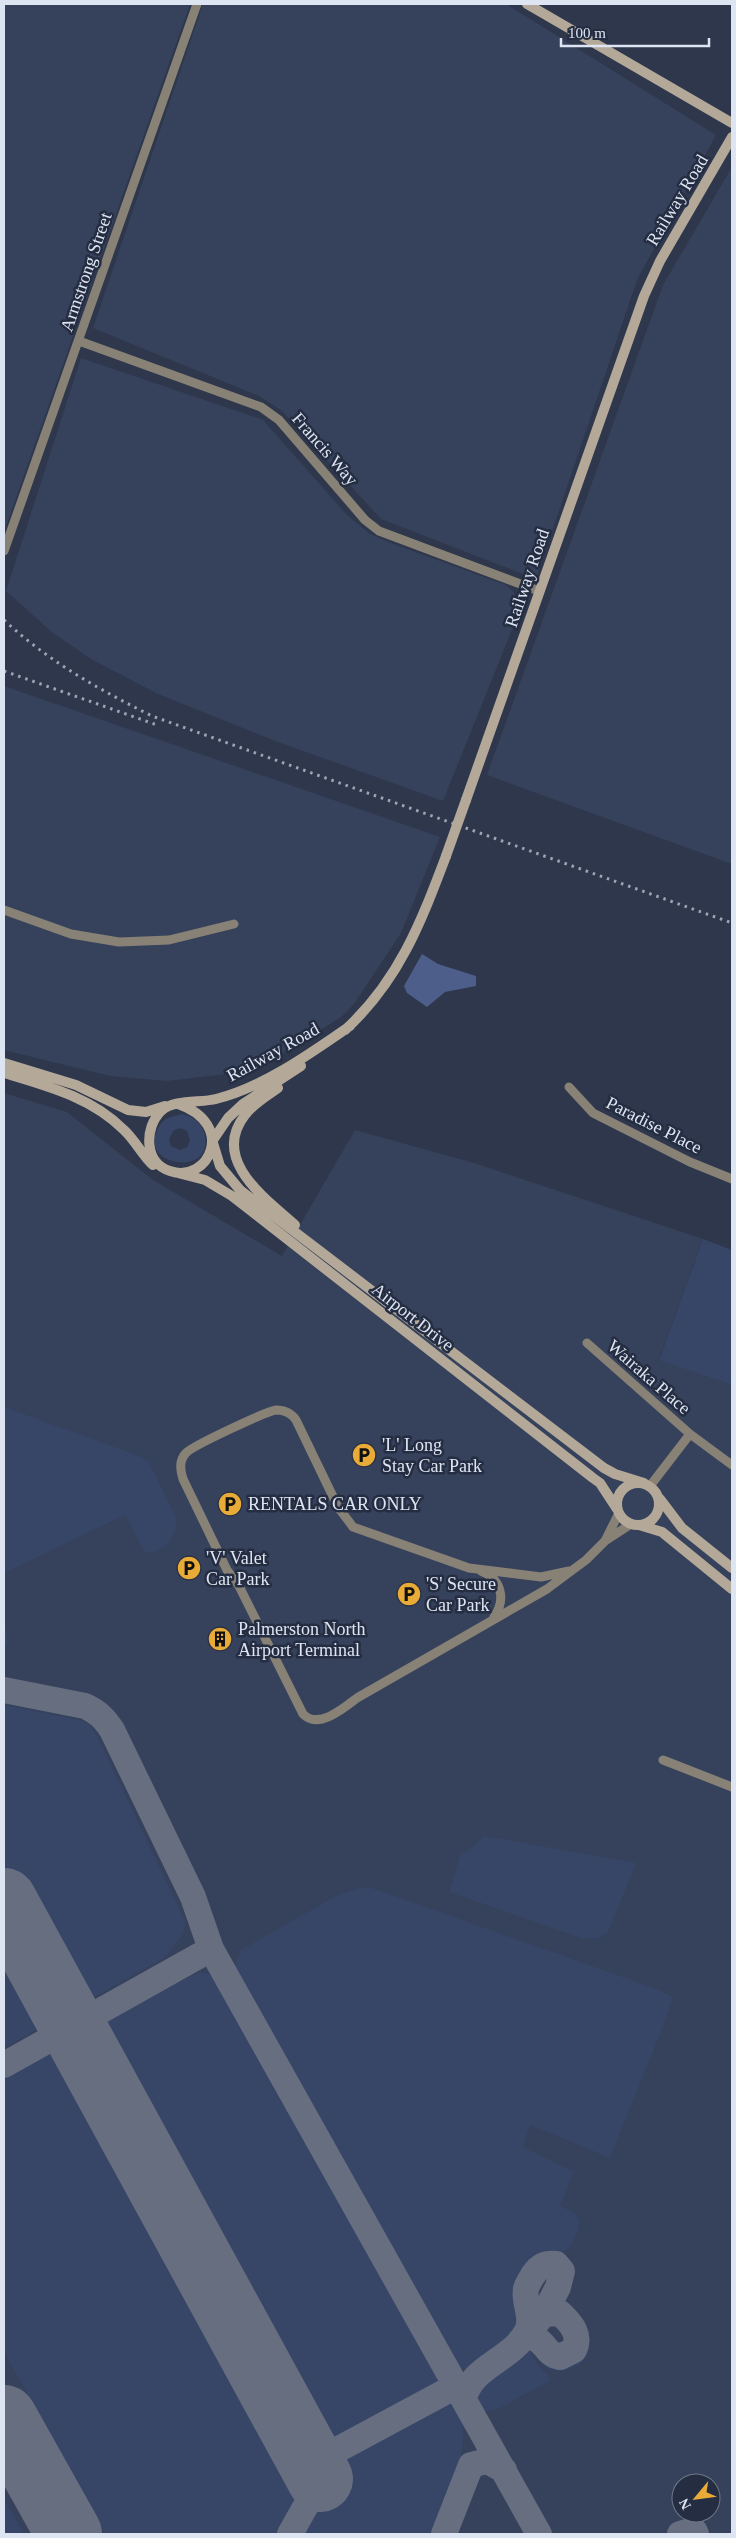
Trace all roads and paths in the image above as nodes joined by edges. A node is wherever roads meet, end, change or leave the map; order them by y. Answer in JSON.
{"nodes":[{"id":1,"x":197,"y":4,"type":"edge"},
{"id":2,"x":527,"y":4,"type":"edge"},
{"id":3,"x":732,"y":123,"type":"edge"},
{"id":4,"x":732,"y":137,"type":"edge"},
{"id":5,"x":732,"y":156,"type":"edge"},
{"id":6,"x":720,"y":161,"type":"junction"},
{"id":7,"x":79,"y":341,"type":"junction"},
{"id":8,"x":4,"y":551,"type":"edge"},
{"id":9,"x":539,"y":591,"type":"junction"},
{"id":10,"x":4,"y":910,"type":"edge"},
{"id":11,"x":234,"y":924,"type":"dead end"},
{"id":12,"x":350,"y":1026,"type":"junction"},
{"id":13,"x":319,"y":1054,"type":"junction"},
{"id":14,"x":4,"y":1063,"type":"edge"},
{"id":15,"x":4,"y":1073,"type":"edge"},
{"id":16,"x":569,"y":1087,"type":"dead end"},
{"id":17,"x":175,"y":1104,"type":"junction"},
{"id":18,"x":213,"y":1141,"type":"junction"},
{"id":19,"x":171,"y":1172,"type":"junction"},
{"id":20,"x":732,"y":1180,"type":"edge"},
{"id":21,"x":334,"y":1260,"type":"junction"},
{"id":22,"x":587,"y":1343,"type":"dead end"},
{"id":23,"x":690,"y":1434,"type":"junction"},
{"id":24,"x":732,"y":1465,"type":"edge"},
{"id":25,"x":650,"y":1487,"type":"junction"},
{"id":26,"x":618,"y":1511,"type":"junction"},
{"id":27,"x":634,"y":1524,"type":"junction"},
{"id":28,"x":605,"y":1541,"type":"junction"},
{"id":29,"x":469,"y":1568,"type":"junction"},
{"id":30,"x":732,"y":1568,"type":"edge"},
{"id":31,"x":569,"y":1572,"type":"junction"},
{"id":32,"x":732,"y":1589,"type":"edge"},
{"id":33,"x":493,"y":1618,"type":"junction"},
{"id":34,"x":663,"y":1760,"type":"dead end"},
{"id":35,"x":732,"y":1787,"type":"edge"}],
"edges":[{"from":1,"to":7,"type":"street","name":"Armstrong Street"},
{"from":2,"to":3,"type":"main road"},
{"from":4,"to":6,"type":"main road","name":"Railway Road"},
{"from":5,"to":6,"type":"main road"},
{"from":6,"to":9,"type":"main road","name":"Railway Road"},
{"from":7,"to":8,"type":"street","name":"Armstrong Street"},
{"from":7,"to":9,"type":"street","name":"Francis Way"},
{"from":9,"to":12,"type":"main road","name":"Railway Road","bridge":true},
{"from":10,"to":11,"type":"street"},
{"from":12,"to":13,"type":"main road","name":"Railway Road"},
{"from":12,"to":17,"type":"main road","name":"Railway Road"},
{"from":13,"to":18,"type":"main road","name":"Railway Road"},
{"from":13,"to":21,"type":"main road"},
{"from":14,"to":17,"type":"main road","name":"Railway Road"},
{"from":15,"to":19,"type":"main road"},
{"from":16,"to":20,"type":"street","name":"Paradise Place"},
{"from":17,"to":18,"type":"main road"},
{"from":17,"to":19,"type":"main road"},
{"from":18,"to":19,"type":"main road"},
{"from":18,"to":21,"type":"main road","name":"Airport Drive"},
{"from":19,"to":26,"type":"main road","name":"Airport Drive"},
{"from":21,"to":25,"type":"main road","name":"Airport Drive"},
{"from":22,"to":23,"type":"street","name":"Wairaka Place"},
{"from":23,"to":24,"type":"street","name":"Wairaka Place"},
{"from":23,"to":25,"type":"street","name":"Wairaka Place"},
{"from":25,"to":26,"type":"main road"},
{"from":25,"to":27,"type":"main road"},
{"from":25,"to":30,"type":"main road"},
{"from":26,"to":27,"type":"main road"},
{"from":26,"to":28,"type":"street"},
{"from":27,"to":28,"type":"street"},
{"from":27,"to":32,"type":"main road"},
{"from":28,"to":31,"type":"street"},
{"from":29,"to":31,"type":"street"},
{"from":29,"to":33,"type":"street"},
{"from":29,"to":33,"type":"street"},
{"from":31,"to":33,"type":"street"},
{"from":34,"to":35,"type":"street"}]}
